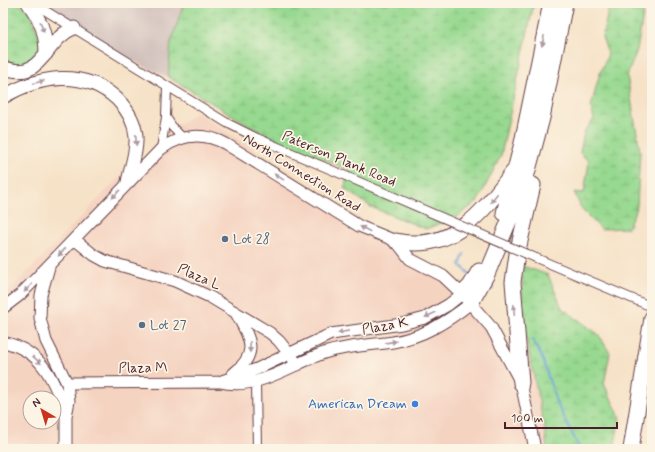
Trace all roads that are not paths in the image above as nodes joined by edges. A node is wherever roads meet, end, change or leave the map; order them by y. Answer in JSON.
{"nodes":[{"id":1,"x":28,"y":3,"type":"edge"},
{"id":2,"x":33,"y":3,"type":"edge"},
{"id":3,"x":551,"y":3,"type":"edge"},
{"id":4,"x":565,"y":3,"type":"edge"},
{"id":5,"x":74,"y":28,"type":"junction"},
{"id":6,"x":46,"y":54,"type":"junction"},
{"id":7,"x":3,"y":67,"type":"edge"},
{"id":8,"x":167,"y":87,"type":"junction"},
{"id":9,"x":3,"y":97,"type":"edge"},
{"id":10,"x":166,"y":117,"type":"junction"},
{"id":11,"x":542,"y":118,"type":"junction"},
{"id":12,"x":183,"y":138,"type":"junction"},
{"id":13,"x":161,"y":149,"type":"junction"},
{"id":14,"x":517,"y":166,"type":"junction"},
{"id":15,"x":128,"y":182,"type":"junction"},
{"id":16,"x":74,"y":239,"type":"junction"},
{"id":17,"x":396,"y":242,"type":"junction"},
{"id":18,"x":50,"y":264,"type":"junction"},
{"id":19,"x":484,"y":271,"type":"junction"},
{"id":20,"x":471,"y":293,"type":"junction"},
{"id":21,"x":652,"y":307,"type":"edge"},
{"id":22,"x":3,"y":308,"type":"edge"},
{"id":23,"x":236,"y":313,"type":"junction"},
{"id":24,"x":652,"y":318,"type":"edge"},
{"id":25,"x":3,"y":342,"type":"edge"},
{"id":26,"x":290,"y":354,"type":"junction"},
{"id":27,"x":298,"y":365,"type":"junction"},
{"id":28,"x":652,"y":379,"type":"edge"},
{"id":29,"x":225,"y":380,"type":"junction"},
{"id":30,"x":256,"y":381,"type":"junction"},
{"id":31,"x":67,"y":383,"type":"junction"},
{"id":32,"x":521,"y":383,"type":"junction"},
{"id":33,"x":66,"y":416,"type":"junction"},
{"id":34,"x":66,"y":449,"type":"edge"},
{"id":35,"x":257,"y":449,"type":"edge"},
{"id":36,"x":535,"y":449,"type":"edge"},
{"id":37,"x":631,"y":449,"type":"edge"},
{"id":38,"x":635,"y":449,"type":"edge"}],
"edges":[{"from":1,"to":6,"type":"main road","one_way":true},
{"from":2,"to":5,"type":"street","name":"Paterson Plank Road"},
{"from":3,"to":14,"type":"highway","one_way":true},
{"from":4,"to":11,"type":"highway"},
{"from":5,"to":6,"type":"main road"},
{"from":5,"to":8,"type":"street","name":"Paterson Plank Road"},
{"from":6,"to":7,"type":"main road"},
{"from":8,"to":10,"type":"street"},
{"from":8,"to":21,"type":"street","name":"Paterson Plank Road","bridge":true},
{"from":9,"to":15,"type":"main road","one_way":true},
{"from":10,"to":12,"type":"street"},
{"from":10,"to":13,"type":"street"},
{"from":11,"to":19,"type":"highway"},
{"from":32,"to":11,"type":"highway","one_way":true},
{"from":12,"to":13,"type":"street","name":"North Connection Road"},
{"from":17,"to":12,"type":"street","name":"North Connection Road","one_way":true},
{"from":13,"to":15,"type":"street","name":"North Connection Road"},
{"from":14,"to":17,"type":"highway","one_way":true},
{"from":14,"to":19,"type":"highway"},
{"from":15,"to":16,"type":"street","name":"North Connection Road","one_way":true},
{"from":16,"to":18,"type":"street","name":"North Connection Road","one_way":true},
{"from":16,"to":23,"type":"street","name":"Plaza L"},
{"from":17,"to":20,"type":"street","name":"North Connection Road"},
{"from":18,"to":22,"type":"street","name":"North Connection Road","one_way":true},
{"from":18,"to":31,"type":"street"},
{"from":19,"to":20,"type":"highway"},
{"from":20,"to":26,"type":"street","name":"Plaza K","one_way":true},
{"from":27,"to":20,"type":"street","name":"Plaza K","one_way":true},
{"from":20,"to":32,"type":"street","name":"North Connection Road"},
{"from":23,"to":26,"type":"street","name":"Plaza L"},
{"from":23,"to":29,"type":"street","one_way":true},
{"from":24,"to":37,"type":"highway"},
{"from":25,"to":33,"type":"street","one_way":true},
{"from":26,"to":27,"type":"street","name":"Plaza L"},
{"from":26,"to":29,"type":"street","name":"Plaza M"},
{"from":27,"to":30,"type":"street","name":"Plaza M"},
{"from":28,"to":38,"type":"highway"},
{"from":29,"to":30,"type":"street","name":"Plaza M"},
{"from":29,"to":31,"type":"street","name":"Plaza M"},
{"from":30,"to":35,"type":"street"},
{"from":31,"to":33,"type":"street"},
{"from":32,"to":36,"type":"street","name":"North Connection Road"},
{"from":33,"to":34,"type":"street"}]}
